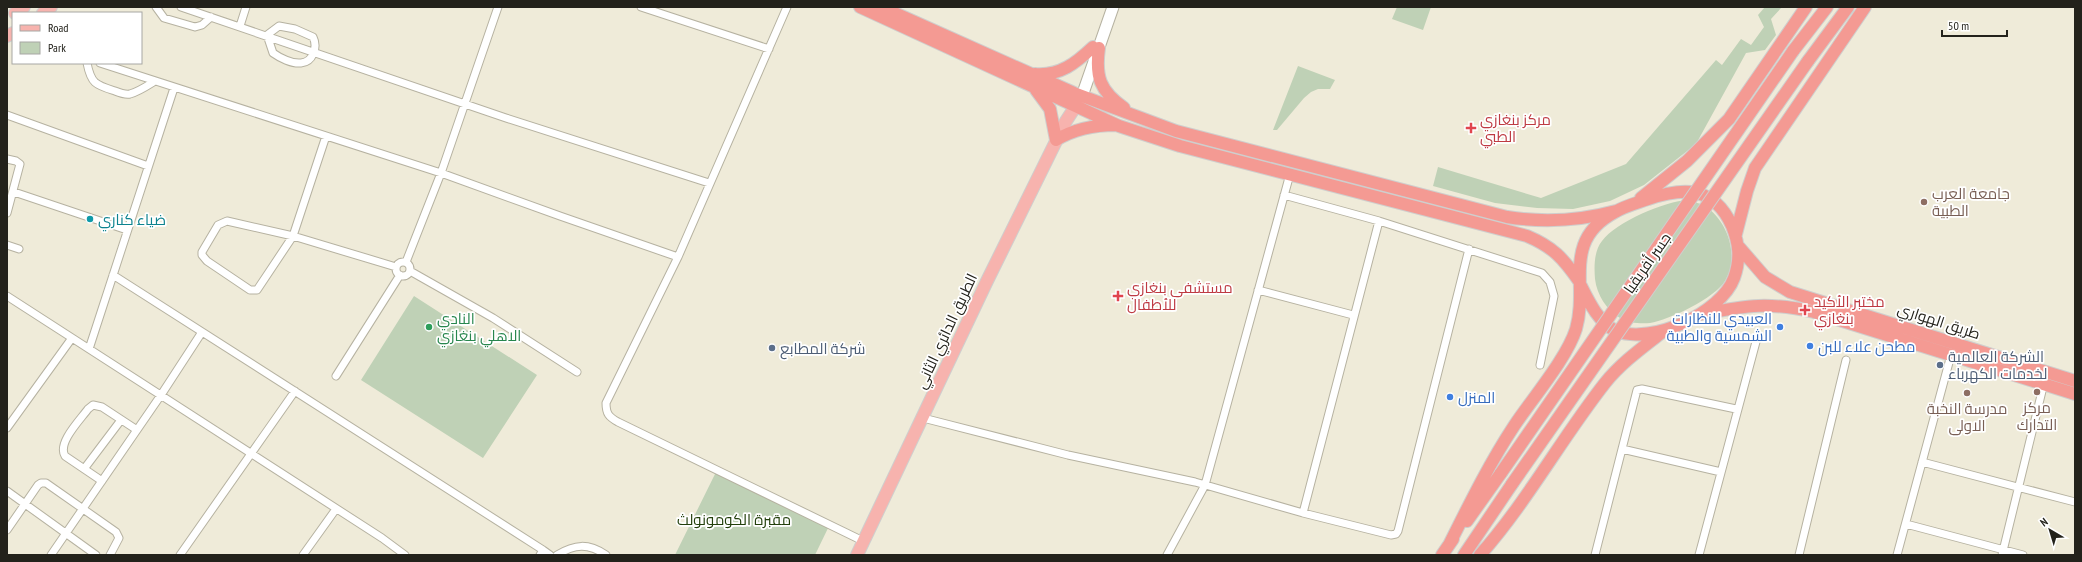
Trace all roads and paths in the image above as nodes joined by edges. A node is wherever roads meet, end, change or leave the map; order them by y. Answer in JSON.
{"nodes":[{"id":1,"x":156,"y":7,"type":"edge"},
{"id":2,"x":181,"y":7,"type":"edge"},
{"id":3,"x":246,"y":7,"type":"edge"},
{"id":4,"x":641,"y":7,"type":"edge"},
{"id":5,"x":787,"y":7,"type":"edge"},
{"id":6,"x":860,"y":7,"type":"edge"},
{"id":7,"x":881,"y":7,"type":"edge"},
{"id":8,"x":1106,"y":7,"type":"edge"},
{"id":9,"x":1113,"y":7,"type":"edge"},
{"id":10,"x":1806,"y":7,"type":"edge"},
{"id":11,"x":1826,"y":7,"type":"edge"},
{"id":12,"x":1848,"y":7,"type":"edge"},
{"id":13,"x":1865,"y":7,"type":"edge"},
{"id":14,"x":496,"y":8,"type":"edge"},
{"id":15,"x":211,"y":17,"type":"junction"},
{"id":16,"x":240,"y":26,"type":"junction"},
{"id":17,"x":267,"y":35,"type":"junction"},
{"id":18,"x":1096,"y":47,"type":"junction"},
{"id":19,"x":769,"y":49,"type":"junction"},
{"id":20,"x":314,"y":52,"type":"junction"},
{"id":21,"x":87,"y":64,"type":"edge"},
{"id":22,"x":103,"y":64,"type":"edge"},
{"id":23,"x":1032,"y":80,"type":"junction"},
{"id":24,"x":155,"y":81,"type":"junction"},
{"id":25,"x":174,"y":88,"type":"junction"},
{"id":26,"x":1076,"y":100,"type":"junction"},
{"id":27,"x":465,"y":103,"type":"junction"},
{"id":28,"x":7,"y":115,"type":"edge"},
{"id":29,"x":1139,"y":118,"type":"junction"},
{"id":30,"x":1119,"y":126,"type":"junction"},
{"id":31,"x":326,"y":136,"type":"junction"},
{"id":32,"x":1056,"y":140,"type":"junction"},
{"id":33,"x":7,"y":159,"type":"edge"},
{"id":34,"x":148,"y":166,"type":"junction"},
{"id":35,"x":441,"y":173,"type":"junction"},
{"id":36,"x":1290,"y":174,"type":"junction"},
{"id":37,"x":709,"y":183,"type":"junction"},
{"id":38,"x":14,"y":192,"type":"junction"},
{"id":39,"x":1284,"y":195,"type":"junction"},
{"id":40,"x":1634,"y":204,"type":"junction"},
{"id":41,"x":1616,"y":211,"type":"junction"},
{"id":42,"x":7,"y":213,"type":"edge"},
{"id":43,"x":1379,"y":221,"type":"junction"},
{"id":44,"x":127,"y":230,"type":"junction"},
{"id":45,"x":1736,"y":234,"type":"junction"},
{"id":46,"x":293,"y":236,"type":"junction"},
{"id":47,"x":7,"y":245,"type":"edge"},
{"id":48,"x":1739,"y":246,"type":"junction"},
{"id":49,"x":19,"y":249,"type":"dead end"},
{"id":50,"x":1469,"y":249,"type":"junction"},
{"id":51,"x":678,"y":257,"type":"junction"},
{"id":52,"x":406,"y":262,"type":"junction"},
{"id":53,"x":396,"y":267,"type":"junction"},
{"id":54,"x":410,"y":271,"type":"junction"},
{"id":55,"x":113,"y":275,"type":"junction"},
{"id":56,"x":400,"y":275,"type":"junction"},
{"id":57,"x":1580,"y":284,"type":"junction"},
{"id":58,"x":1258,"y":290,"type":"junction"},
{"id":59,"x":7,"y":296,"type":"edge"},
{"id":60,"x":1353,"y":315,"type":"junction"},
{"id":61,"x":1700,"y":315,"type":"junction"},
{"id":62,"x":1666,"y":329,"type":"junction"},
{"id":63,"x":202,"y":332,"type":"junction"},
{"id":64,"x":72,"y":338,"type":"junction"},
{"id":65,"x":1757,"y":338,"type":"dead end"},
{"id":66,"x":89,"y":349,"type":"junction"},
{"id":67,"x":1951,"y":354,"type":"junction"},
{"id":68,"x":1846,"y":360,"type":"dead end"},
{"id":69,"x":1540,"y":365,"type":"dead end"},
{"id":70,"x":577,"y":372,"type":"dead end"},
{"id":71,"x":336,"y":376,"type":"dead end"},
{"id":72,"x":2075,"y":381,"type":"edge"},
{"id":73,"x":2044,"y":383,"type":"junction"},
{"id":74,"x":295,"y":391,"type":"junction"},
{"id":75,"x":2075,"y":394,"type":"edge"},
{"id":76,"x":162,"y":395,"type":"junction"},
{"id":77,"x":1736,"y":409,"type":"junction"},
{"id":78,"x":923,"y":418,"type":"junction"},
{"id":79,"x":121,"y":420,"type":"junction"},
{"id":80,"x":7,"y":428,"type":"edge"},
{"id":81,"x":137,"y":430,"type":"junction"},
{"id":82,"x":1622,"y":449,"type":"junction"},
{"id":83,"x":252,"y":453,"type":"junction"},
{"id":84,"x":1922,"y":462,"type":"junction"},
{"id":85,"x":84,"y":469,"type":"junction"},
{"id":86,"x":1722,"y":472,"type":"junction"},
{"id":87,"x":102,"y":482,"type":"junction"},
{"id":88,"x":1204,"y":485,"type":"junction"},
{"id":89,"x":2019,"y":487,"type":"junction"},
{"id":90,"x":7,"y":491,"type":"edge"},
{"id":91,"x":2075,"y":502,"type":"edge"},
{"id":92,"x":24,"y":504,"type":"junction"},
{"id":93,"x":336,"y":509,"type":"junction"},
{"id":94,"x":82,"y":510,"type":"junction"},
{"id":95,"x":1303,"y":513,"type":"junction"},
{"id":96,"x":1906,"y":524,"type":"junction"},
{"id":97,"x":7,"y":530,"type":"edge"},
{"id":98,"x":66,"y":534,"type":"junction"},
{"id":99,"x":864,"y":541,"type":"junction"},
{"id":100,"x":1449,"y":545,"type":"junction"},
{"id":101,"x":2003,"y":552,"type":"edge"},
{"id":102,"x":541,"y":553,"type":"edge"},
{"id":103,"x":51,"y":555,"type":"edge"},
{"id":104,"x":96,"y":555,"type":"edge"},
{"id":105,"x":110,"y":555,"type":"edge"},
{"id":106,"x":180,"y":555,"type":"edge"},
{"id":107,"x":303,"y":555,"type":"edge"},
{"id":108,"x":405,"y":555,"type":"edge"},
{"id":109,"x":550,"y":555,"type":"edge"},
{"id":110,"x":556,"y":555,"type":"edge"},
{"id":111,"x":606,"y":555,"type":"edge"},
{"id":112,"x":857,"y":555,"type":"edge"},
{"id":113,"x":1167,"y":555,"type":"edge"},
{"id":114,"x":1442,"y":555,"type":"edge"},
{"id":115,"x":1464,"y":555,"type":"edge"},
{"id":116,"x":1480,"y":555,"type":"edge"},
{"id":117,"x":1595,"y":555,"type":"edge"},
{"id":118,"x":1699,"y":555,"type":"edge"},
{"id":119,"x":1799,"y":555,"type":"edge"},
{"id":120,"x":1898,"y":555,"type":"edge"},
{"id":121,"x":2023,"y":555,"type":"edge"}],
"edges":[{"from":1,"to":15,"type":"street"},
{"from":2,"to":15,"type":"street"},
{"from":3,"to":16,"type":"street"},
{"from":4,"to":19,"type":"street"},
{"from":5,"to":19,"type":"street"},
{"from":6,"to":23,"type":"highway"},
{"from":7,"to":23,"type":"highway"},
{"from":8,"to":18,"type":"main road"},
{"from":9,"to":18,"type":"main road"},
{"from":10,"to":40,"type":"highway"},
{"from":11,"to":100,"type":"highway","name":"جسر أفريقيا","bridge":true},
{"from":12,"to":115,"type":"highway","name":"جسر أفريقيا","bridge":true},
{"from":13,"to":45,"type":"highway"},
{"from":14,"to":27,"type":"street"},
{"from":15,"to":16,"type":"street"},
{"from":16,"to":17,"type":"street"},
{"from":17,"to":20,"type":"street"},
{"from":17,"to":20,"type":"street"},
{"from":17,"to":20,"type":"street"},
{"from":18,"to":23,"type":"highway"},
{"from":18,"to":26,"type":"main road"},
{"from":18,"to":29,"type":"highway"},
{"from":19,"to":37,"type":"street"},
{"from":20,"to":27,"type":"street"},
{"from":21,"to":24,"type":"street"},
{"from":22,"to":24,"type":"street"},
{"from":23,"to":26,"type":"highway"},
{"from":23,"to":32,"type":"highway"},
{"from":24,"to":25,"type":"street"},
{"from":25,"to":31,"type":"street"},
{"from":25,"to":34,"type":"street"},
{"from":26,"to":29,"type":"highway"},
{"from":26,"to":30,"type":"highway"},
{"from":26,"to":32,"type":"main road","name":"الطريق الدائري الثاني"},
{"from":27,"to":35,"type":"street"},
{"from":27,"to":37,"type":"street"},
{"from":28,"to":34,"type":"street"},
{"from":29,"to":41,"type":"highway"},
{"from":30,"to":32,"type":"highway"},
{"from":30,"to":36,"type":"highway"},
{"from":31,"to":35,"type":"street"},
{"from":31,"to":46,"type":"street"},
{"from":32,"to":78,"type":"main road","name":"الطريق الدائري الثاني"},
{"from":33,"to":38,"type":"street"},
{"from":34,"to":44,"type":"street"},
{"from":35,"to":51,"type":"street"},
{"from":35,"to":52,"type":"street"},
{"from":36,"to":39,"type":"street"},
{"from":36,"to":57,"type":"highway"},
{"from":37,"to":51,"type":"street"},
{"from":38,"to":42,"type":"street"},
{"from":38,"to":44,"type":"street"},
{"from":39,"to":43,"type":"street"},
{"from":39,"to":58,"type":"street"},
{"from":40,"to":41,"type":"highway"},
{"from":40,"to":45,"type":"highway"},
{"from":41,"to":57,"type":"highway"},
{"from":43,"to":50,"type":"street"},
{"from":43,"to":60,"type":"street"},
{"from":44,"to":55,"type":"street"},
{"from":45,"to":48,"type":"highway"},
{"from":46,"to":46,"type":"street"},
{"from":46,"to":53,"type":"street"},
{"from":47,"to":49,"type":"street"},
{"from":48,"to":61,"type":"highway"},
{"from":48,"to":72,"type":"highway","name":"طريق الهواري"},
{"from":50,"to":69,"type":"street"},
{"from":50,"to":95,"type":"street"},
{"from":51,"to":99,"type":"street"},
{"from":52,"to":53,"type":"street"},
{"from":52,"to":54,"type":"street"},
{"from":53,"to":56,"type":"street"},
{"from":54,"to":56,"type":"street"},
{"from":54,"to":70,"type":"street"},
{"from":55,"to":63,"type":"street"},
{"from":55,"to":66,"type":"street"},
{"from":56,"to":71,"type":"street"},
{"from":57,"to":62,"type":"highway"},
{"from":57,"to":100,"type":"highway"},
{"from":58,"to":60,"type":"street"},
{"from":58,"to":88,"type":"street"},
{"from":59,"to":64,"type":"street"},
{"from":60,"to":95,"type":"street"},
{"from":61,"to":62,"type":"highway"},
{"from":61,"to":67,"type":"highway","name":"طريق الهواري"},
{"from":62,"to":116,"type":"highway"},
{"from":63,"to":74,"type":"street"},
{"from":63,"to":76,"type":"street"},
{"from":64,"to":66,"type":"street"},
{"from":64,"to":80,"type":"street"},
{"from":65,"to":77,"type":"street"},
{"from":66,"to":76,"type":"street"},
{"from":67,"to":73,"type":"highway","name":"طريق الهواري"},
{"from":67,"to":84,"type":"street"},
{"from":68,"to":119,"type":"street"},
{"from":73,"to":75,"type":"highway","name":"طريق الهواري"},
{"from":73,"to":89,"type":"street"},
{"from":74,"to":83,"type":"street"},
{"from":74,"to":102,"type":"street"},
{"from":76,"to":81,"type":"street"},
{"from":76,"to":83,"type":"street"},
{"from":77,"to":82,"type":"street"},
{"from":77,"to":86,"type":"street"},
{"from":78,"to":88,"type":"street"},
{"from":78,"to":99,"type":"main road","name":"الطريق الدائري الثاني"},
{"from":79,"to":81,"type":"street"},
{"from":79,"to":85,"type":"street"},
{"from":79,"to":85,"type":"street"},
{"from":81,"to":87,"type":"street"},
{"from":82,"to":86,"type":"street"},
{"from":82,"to":117,"type":"street"},
{"from":83,"to":93,"type":"street"},
{"from":83,"to":106,"type":"street"},
{"from":84,"to":89,"type":"street"},
{"from":84,"to":96,"type":"street"},
{"from":85,"to":87,"type":"street"},
{"from":86,"to":118,"type":"street"},
{"from":87,"to":94,"type":"street"},
{"from":88,"to":95,"type":"street"},
{"from":88,"to":113,"type":"street"},
{"from":89,"to":91,"type":"street"},
{"from":89,"to":101,"type":"street"},
{"from":90,"to":92,"type":"street"},
{"from":92,"to":94,"type":"street"},
{"from":92,"to":97,"type":"street"},
{"from":92,"to":98,"type":"street"},
{"from":93,"to":107,"type":"street"},
{"from":93,"to":108,"type":"street"},
{"from":94,"to":98,"type":"street"},
{"from":94,"to":105,"type":"street"},
{"from":96,"to":101,"type":"street"},
{"from":96,"to":120,"type":"street"},
{"from":98,"to":103,"type":"street"},
{"from":98,"to":104,"type":"street"},
{"from":99,"to":112,"type":"main road","name":"الطريق الدائري الثاني"},
{"from":100,"to":114,"type":"highway"},
{"from":101,"to":121,"type":"street"},
{"from":102,"to":109,"type":"street"},
{"from":110,"to":111,"type":"street"}]}
